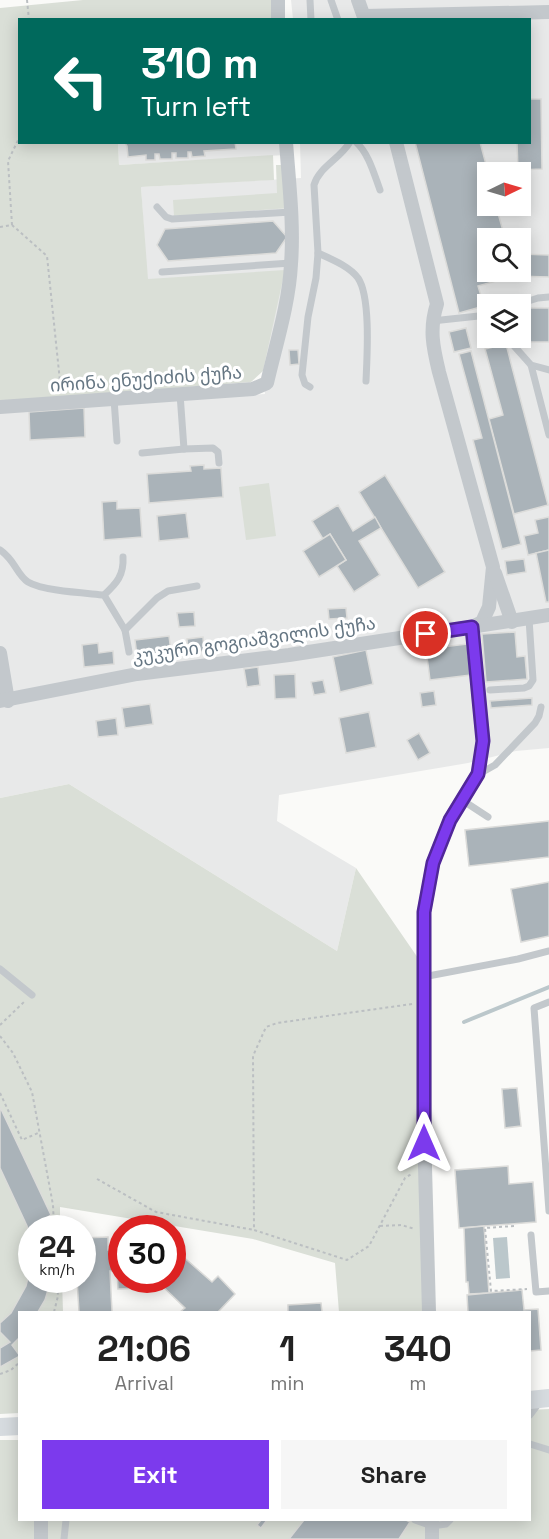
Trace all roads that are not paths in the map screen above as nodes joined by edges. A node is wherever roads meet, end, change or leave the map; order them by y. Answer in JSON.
{"nodes":[{"id":1,"x":278,"y":0,"type":"edge"},
{"id":2,"x":310,"y":0,"type":"edge"},
{"id":3,"x":331,"y":0,"type":"edge"},
{"id":4,"x":358,"y":0,"type":"edge"},
{"id":5,"x":549,"y":12,"type":"edge"},
{"id":6,"x":278,"y":18,"type":"edge"},
{"id":7,"x":311,"y":18,"type":"edge"},
{"id":8,"x":337,"y":18,"type":"edge"},
{"id":9,"x":365,"y":18,"type":"edge"},
{"id":10,"x":286,"y":144,"type":"edge"},
{"id":11,"x":349,"y":144,"type":"edge"},
{"id":12,"x":358,"y":144,"type":"edge"},
{"id":13,"x":397,"y":144,"type":"edge"},
{"id":14,"x":380,"y":190,"type":"dead end"},
{"id":15,"x":157,"y":207,"type":"dead end"},
{"id":16,"x":291,"y":212,"type":"junction"},
{"id":17,"x":318,"y":253,"type":"junction"},
{"id":18,"x":291,"y":263,"type":"junction"},
{"id":19,"x":162,"y":272,"type":"dead end"},
{"id":20,"x":549,"y":297,"type":"edge"},
{"id":21,"x":531,"y":300,"type":"edge"},
{"id":22,"x":477,"y":318,"type":"edge"},
{"id":23,"x":432,"y":321,"type":"junction"},
{"id":24,"x":516,"y":348,"type":"edge"},
{"id":25,"x":531,"y":365,"type":"junction"},
{"id":26,"x":549,"y":370,"type":"edge"},
{"id":27,"x":366,"y":381,"type":"dead end"},
{"id":28,"x":310,"y":387,"type":"dead end"},
{"id":29,"x":180,"y":394,"type":"junction"},
{"id":30,"x":114,"y":399,"type":"junction"},
{"id":31,"x":0,"y":407,"type":"edge"},
{"id":32,"x":549,"y":435,"type":"edge"},
{"id":33,"x":117,"y":441,"type":"dead end"},
{"id":34,"x":184,"y":449,"type":"junction"},
{"id":35,"x":142,"y":453,"type":"dead end"},
{"id":36,"x":219,"y":463,"type":"dead end"},
{"id":37,"x":0,"y":550,"type":"edge"},
{"id":38,"x":123,"y":557,"type":"dead end"},
{"id":39,"x":493,"y":567,"type":"junction"},
{"id":40,"x":197,"y":586,"type":"dead end"},
{"id":41,"x":104,"y":595,"type":"junction"},
{"id":42,"x":549,"y":615,"type":"edge"},
{"id":43,"x":529,"y":619,"type":"junction"},
{"id":44,"x":512,"y":622,"type":"junction"},
{"id":45,"x":472,"y":627,"type":"junction"},
{"id":46,"x":125,"y":630,"type":"junction"},
{"id":47,"x":129,"y":652,"type":"dead end"},
{"id":48,"x":0,"y":653,"type":"edge"},
{"id":49,"x":490,"y":690,"type":"dead end"},
{"id":50,"x":4,"y":701,"type":"edge"},
{"id":51,"x":541,"y":707,"type":"dead end"},
{"id":52,"x":478,"y":774,"type":"junction"},
{"id":53,"x":462,"y":801,"type":"junction"},
{"id":54,"x":488,"y":817,"type":"dead end"},
{"id":55,"x":549,"y":951,"type":"edge"},
{"id":56,"x":0,"y":969,"type":"edge"},
{"id":57,"x":423,"y":977,"type":"junction"},
{"id":58,"x":32,"y":995,"type":"road end"},
{"id":59,"x":549,"y":1002,"type":"edge"},
{"id":60,"x":546,"y":1141,"type":"edge"},
{"id":61,"x":549,"y":1211,"type":"edge"},
{"id":62,"x":531,"y":1235,"type":"dead end"},
{"id":63,"x":549,"y":1291,"type":"edge"},
{"id":64,"x":429,"y":1311,"type":"edge"},
{"id":65,"x":540,"y":1399,"type":"edge"},
{"id":66,"x":531,"y":1413,"type":"edge"},
{"id":67,"x":18,"y":1426,"type":"edge"},
{"id":68,"x":0,"y":1427,"type":"edge"},
{"id":69,"x":531,"y":1444,"type":"edge"},
{"id":70,"x":549,"y":1450,"type":"edge"},
{"id":71,"x":41,"y":1521,"type":"edge"},
{"id":72,"x":66,"y":1521,"type":"edge"},
{"id":73,"x":417,"y":1521,"type":"edge"},
{"id":74,"x":449,"y":1521,"type":"edge"},
{"id":75,"x":432,"y":1528,"type":"edge"},
{"id":76,"x":41,"y":1539,"type":"edge"},
{"id":77,"x":64,"y":1539,"type":"edge"}],
"edges":[{"from":1,"to":6,"type":"street"},
{"from":2,"to":7,"type":"lane"},
{"from":3,"to":8,"type":"lane"},
{"from":4,"to":9,"type":"street"},
{"from":5,"to":9,"type":"street"},
{"from":10,"to":16,"type":"street","name":"ირინა ენუქიძის ქუჩა"},
{"from":11,"to":17,"type":"lane"},
{"from":12,"to":14,"type":"lane"},
{"from":13,"to":23,"type":"street"},
{"from":15,"to":16,"type":"lane"},
{"from":16,"to":18,"type":"street","name":"ირინა ენუქიძის ქუჩა"},
{"from":17,"to":27,"type":"lane"},
{"from":17,"to":28,"type":"lane"},
{"from":18,"to":19,"type":"lane"},
{"from":18,"to":29,"type":"street","name":"ირინა ენუქიძის ქუჩა"},
{"from":20,"to":21,"type":"lane"},
{"from":22,"to":23,"type":"lane"},
{"from":23,"to":39,"type":"street"},
{"from":24,"to":25,"type":"lane"},
{"from":25,"to":26,"type":"lane"},
{"from":25,"to":32,"type":"lane"},
{"from":29,"to":30,"type":"street","name":"ირინა ენუქიძის ქუჩა"},
{"from":29,"to":34,"type":"lane"},
{"from":30,"to":31,"type":"street","name":"ირინა ენუქიძის ქუჩა"},
{"from":30,"to":33,"type":"lane"},
{"from":34,"to":35,"type":"lane"},
{"from":34,"to":36,"type":"lane"},
{"from":37,"to":41,"type":"lane"},
{"from":38,"to":41,"type":"lane"},
{"from":39,"to":44,"type":"street"},
{"from":39,"to":45,"type":"street"},
{"from":40,"to":46,"type":"lane"},
{"from":41,"to":46,"type":"lane"},
{"from":42,"to":43,"type":"street","name":"კუკური გოგიაშვილის ქუჩა"},
{"from":43,"to":44,"type":"street","name":"კუკური გოგიაშვილის ქუჩა"},
{"from":43,"to":49,"type":"lane"},
{"from":44,"to":45,"type":"street","name":"კუკური გოგიაშვილის ქუჩა"},
{"from":45,"to":50,"type":"street","name":"კუკური გოგიაშვილის ქუჩა"},
{"from":45,"to":52,"type":"street"},
{"from":46,"to":47,"type":"lane"},
{"from":48,"to":50,"type":"street"},
{"from":51,"to":52,"type":"lane"},
{"from":52,"to":53,"type":"street"},
{"from":53,"to":54,"type":"lane"},
{"from":53,"to":57,"type":"street"},
{"from":55,"to":57,"type":"lane"},
{"from":56,"to":58,"type":"lane"},
{"from":57,"to":64,"type":"street"},
{"from":59,"to":60,"type":"lane"},
{"from":60,"to":61,"type":"lane"},
{"from":62,"to":63,"type":"lane"},
{"from":65,"to":66,"type":"lane"},
{"from":67,"to":68,"type":"street"},
{"from":69,"to":70,"type":"lane"},
{"from":71,"to":76,"type":"street"},
{"from":72,"to":77,"type":"lane"},
{"from":73,"to":75,"type":"lane"},
{"from":74,"to":75,"type":"lane"}]}
